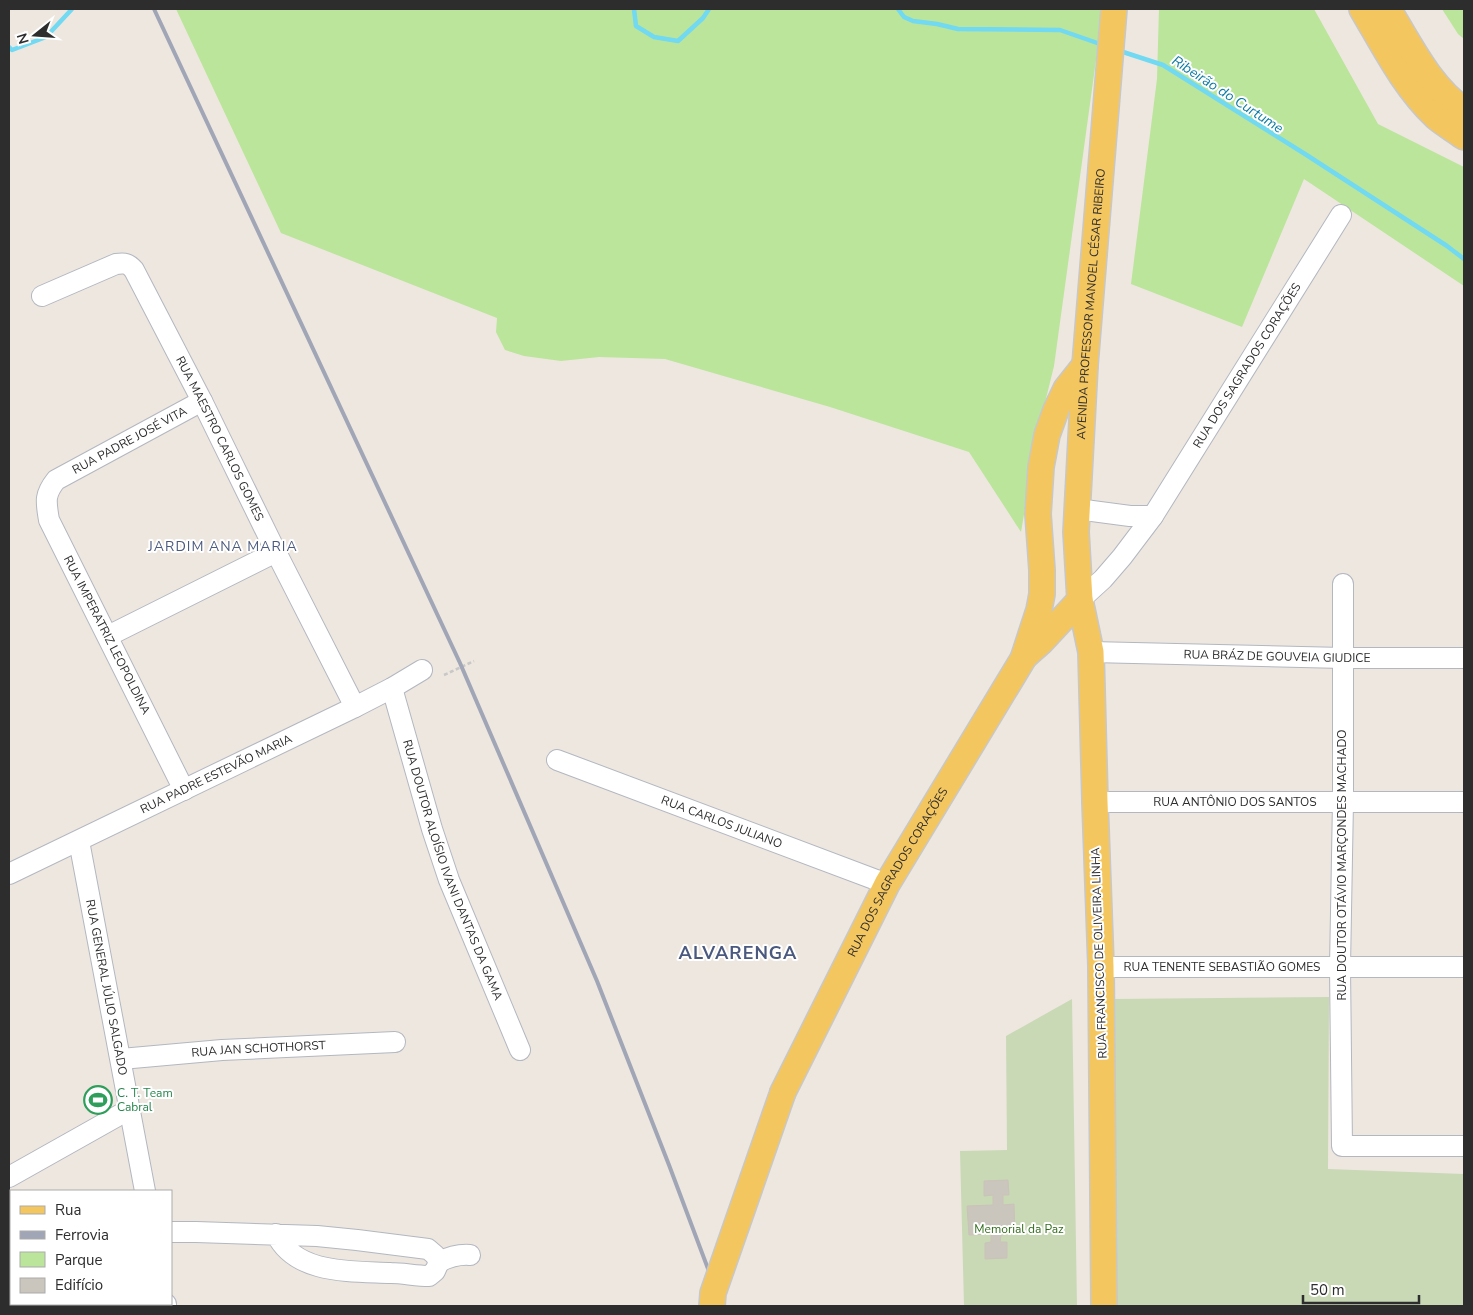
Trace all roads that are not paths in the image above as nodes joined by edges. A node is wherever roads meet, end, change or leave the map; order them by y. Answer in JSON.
{"nodes":[{"id":1,"x":1362,"y":9,"type":"edge"},
{"id":2,"x":1388,"y":9,"type":"edge"},
{"id":3,"x":1114,"y":12,"type":"edge"},
{"id":4,"x":1464,"y":110,"type":"edge"},
{"id":5,"x":1464,"y":137,"type":"edge"},
{"id":6,"x":1341,"y":215,"type":"dead end"},
{"id":7,"x":42,"y":296,"type":"dead end"},
{"id":8,"x":1085,"y":365,"type":"junction"},
{"id":9,"x":202,"y":401,"type":"junction"},
{"id":10,"x":56,"y":480,"type":"joint"},
{"id":11,"x":1077,"y":509,"type":"junction"},
{"id":12,"x":1038,"y":514,"type":"junction"},
{"id":13,"x":1153,"y":516,"type":"junction"},
{"id":14,"x":276,"y":552,"type":"junction"},
{"id":15,"x":1343,"y":584,"type":"dead end"},
{"id":16,"x":1080,"y":600,"type":"junction"},
{"id":17,"x":108,"y":636,"type":"junction"},
{"id":18,"x":1091,"y":652,"type":"junction"},
{"id":19,"x":1022,"y":658,"type":"junction"},
{"id":20,"x":1342,"y":658,"type":"junction"},
{"id":21,"x":1464,"y":658,"type":"edge"},
{"id":22,"x":422,"y":670,"type":"dead end"},
{"id":23,"x":392,"y":688,"type":"junction"},
{"id":24,"x":355,"y":707,"type":"junction"},
{"id":25,"x":558,"y":760,"type":"dead end"},
{"id":26,"x":184,"y":790,"type":"junction"},
{"id":27,"x":1343,"y":801,"type":"junction"},
{"id":28,"x":1095,"y":802,"type":"junction"},
{"id":29,"x":1464,"y":802,"type":"edge"},
{"id":30,"x":79,"y":841,"type":"junction"},
{"id":31,"x":9,"y":874,"type":"edge"},
{"id":32,"x":887,"y":884,"type":"junction"},
{"id":33,"x":1101,"y":967,"type":"junction"},
{"id":34,"x":1340,"y":967,"type":"junction"},
{"id":35,"x":1464,"y":967,"type":"edge"},
{"id":36,"x":395,"y":1042,"type":"dead end"},
{"id":37,"x":520,"y":1050,"type":"dead end"},
{"id":38,"x":120,"y":1059,"type":"junction"},
{"id":39,"x":130,"y":1109,"type":"junction"},
{"id":40,"x":1464,"y":1146,"type":"edge"},
{"id":41,"x":9,"y":1177,"type":"edge"},
{"id":42,"x":145,"y":1190,"type":"edge"},
{"id":43,"x":172,"y":1232,"type":"edge"},
{"id":44,"x":276,"y":1234,"type":"junction"},
{"id":45,"x":470,"y":1255,"type":"dead end"},
{"id":46,"x":439,"y":1262,"type":"junction"},
{"id":47,"x":712,"y":1306,"type":"edge"},
{"id":48,"x":1104,"y":1306,"type":"edge"}],
"edges":[{"from":1,"to":5,"type":"main road"},
{"from":2,"to":4,"type":"main road"},
{"from":3,"to":8,"type":"main road","name":"AVENIDA PROFESSOR MANOEL CÉSAR RIBEIRO"},
{"from":6,"to":13,"type":"street","name":"RUA DOS SAGRADOS CORAÇÕES"},
{"from":7,"to":9,"type":"street","name":"RUA MAESTRO CARLOS GOMES"},
{"from":8,"to":11,"type":"main road","name":"AVENIDA PROFESSOR MANOEL CÉSAR RIBEIRO"},
{"from":8,"to":12,"type":"main road"},
{"from":9,"to":10,"type":"street","name":"RUA PADRE JOSÉ VITA"},
{"from":9,"to":14,"type":"street","name":"RUA MAESTRO CARLOS GOMES"},
{"from":10,"to":17,"type":"street","name":"RUA IMPERATRIZ LEOPOLDINA"},
{"from":11,"to":12,"type":"main road"},
{"from":11,"to":13,"type":"street"},
{"from":11,"to":16,"type":"main road","name":"AVENIDA PROFESSOR MANOEL CÉSAR RIBEIRO"},
{"from":12,"to":19,"type":"main road"},
{"from":13,"to":16,"type":"street","name":"RUA DOS SAGRADOS CORAÇÕES"},
{"from":14,"to":17,"type":"street"},
{"from":14,"to":24,"type":"street","name":"RUA MAESTRO CARLOS GOMES"},
{"from":15,"to":20,"type":"street","name":"RUA DOUTOR OTÁVIO MARÇONDES MACHADO"},
{"from":16,"to":18,"type":"main road","name":"RUA FRANCISCO DE OLIVEIRA LINHA"},
{"from":16,"to":19,"type":"main road"},
{"from":17,"to":26,"type":"street","name":"RUA IMPERATRIZ LEOPOLDINA"},
{"from":18,"to":20,"type":"street","name":"RUA BRÁZ DE GOUVEIA GIUDICE"},
{"from":18,"to":28,"type":"main road","name":"RUA FRANCISCO DE OLIVEIRA LINHA"},
{"from":19,"to":32,"type":"main road","name":"RUA DOS SAGRADOS CORAÇÕES"},
{"from":20,"to":21,"type":"street","name":"RUA BRÁZ DE GOUVEIA GIUDICE"},
{"from":20,"to":27,"type":"street","name":"RUA DOUTOR OTÁVIO MARÇONDES MACHADO"},
{"from":22,"to":23,"type":"street","name":"RUA PADRE ESTEVÃO MARIA"},
{"from":23,"to":24,"type":"street","name":"RUA PADRE ESTEVÃO MARIA"},
{"from":23,"to":37,"type":"street","name":"RUA DOUTOR ALOÍSIO IVANI DANTAS DA GAMA"},
{"from":24,"to":26,"type":"street","name":"RUA PADRE ESTEVÃO MARIA"},
{"from":25,"to":32,"type":"street","name":"RUA CARLOS JULIANO"},
{"from":26,"to":30,"type":"street","name":"RUA PADRE ESTEVÃO MARIA"},
{"from":27,"to":28,"type":"street","name":"RUA ANTÔNIO DOS SANTOS"},
{"from":27,"to":29,"type":"street","name":"RUA ANTÔNIO DOS SANTOS"},
{"from":27,"to":34,"type":"street","name":"RUA DOUTOR OTÁVIO MARÇONDES MACHADO"},
{"from":28,"to":33,"type":"main road","name":"RUA FRANCISCO DE OLIVEIRA LINHA"},
{"from":30,"to":31,"type":"street","name":"RUA PADRE ESTEVÃO MARIA"},
{"from":30,"to":38,"type":"street","name":"RUA GENERAL JÚLIO SALGADO"},
{"from":32,"to":47,"type":"main road","name":"RUA DOS SAGRADOS CORAÇÕES","bridge":true},
{"from":33,"to":34,"type":"street","name":"RUA TENENTE SEBASTIÃO GOMES"},
{"from":33,"to":48,"type":"main road","name":"RUA FRANCISCO DE OLIVEIRA LINHA"},
{"from":34,"to":35,"type":"street","name":"RUA TENENTE SEBASTIÃO GOMES"},
{"from":34,"to":40,"type":"street","name":"RUA DOUTOR OTÁVIO MARÇONDES MACHADO"},
{"from":36,"to":38,"type":"street","name":"RUA JAN SCHOTHORST"},
{"from":38,"to":39,"type":"street","name":"RUA GENERAL JÚLIO SALGADO"},
{"from":39,"to":41,"type":"street"},
{"from":39,"to":42,"type":"street","name":"RUA GENERAL JÚLIO SALGADO"},
{"from":43,"to":44,"type":"street"},
{"from":44,"to":46,"type":"street"},
{"from":44,"to":46,"type":"street"},
{"from":45,"to":46,"type":"street"}]}
